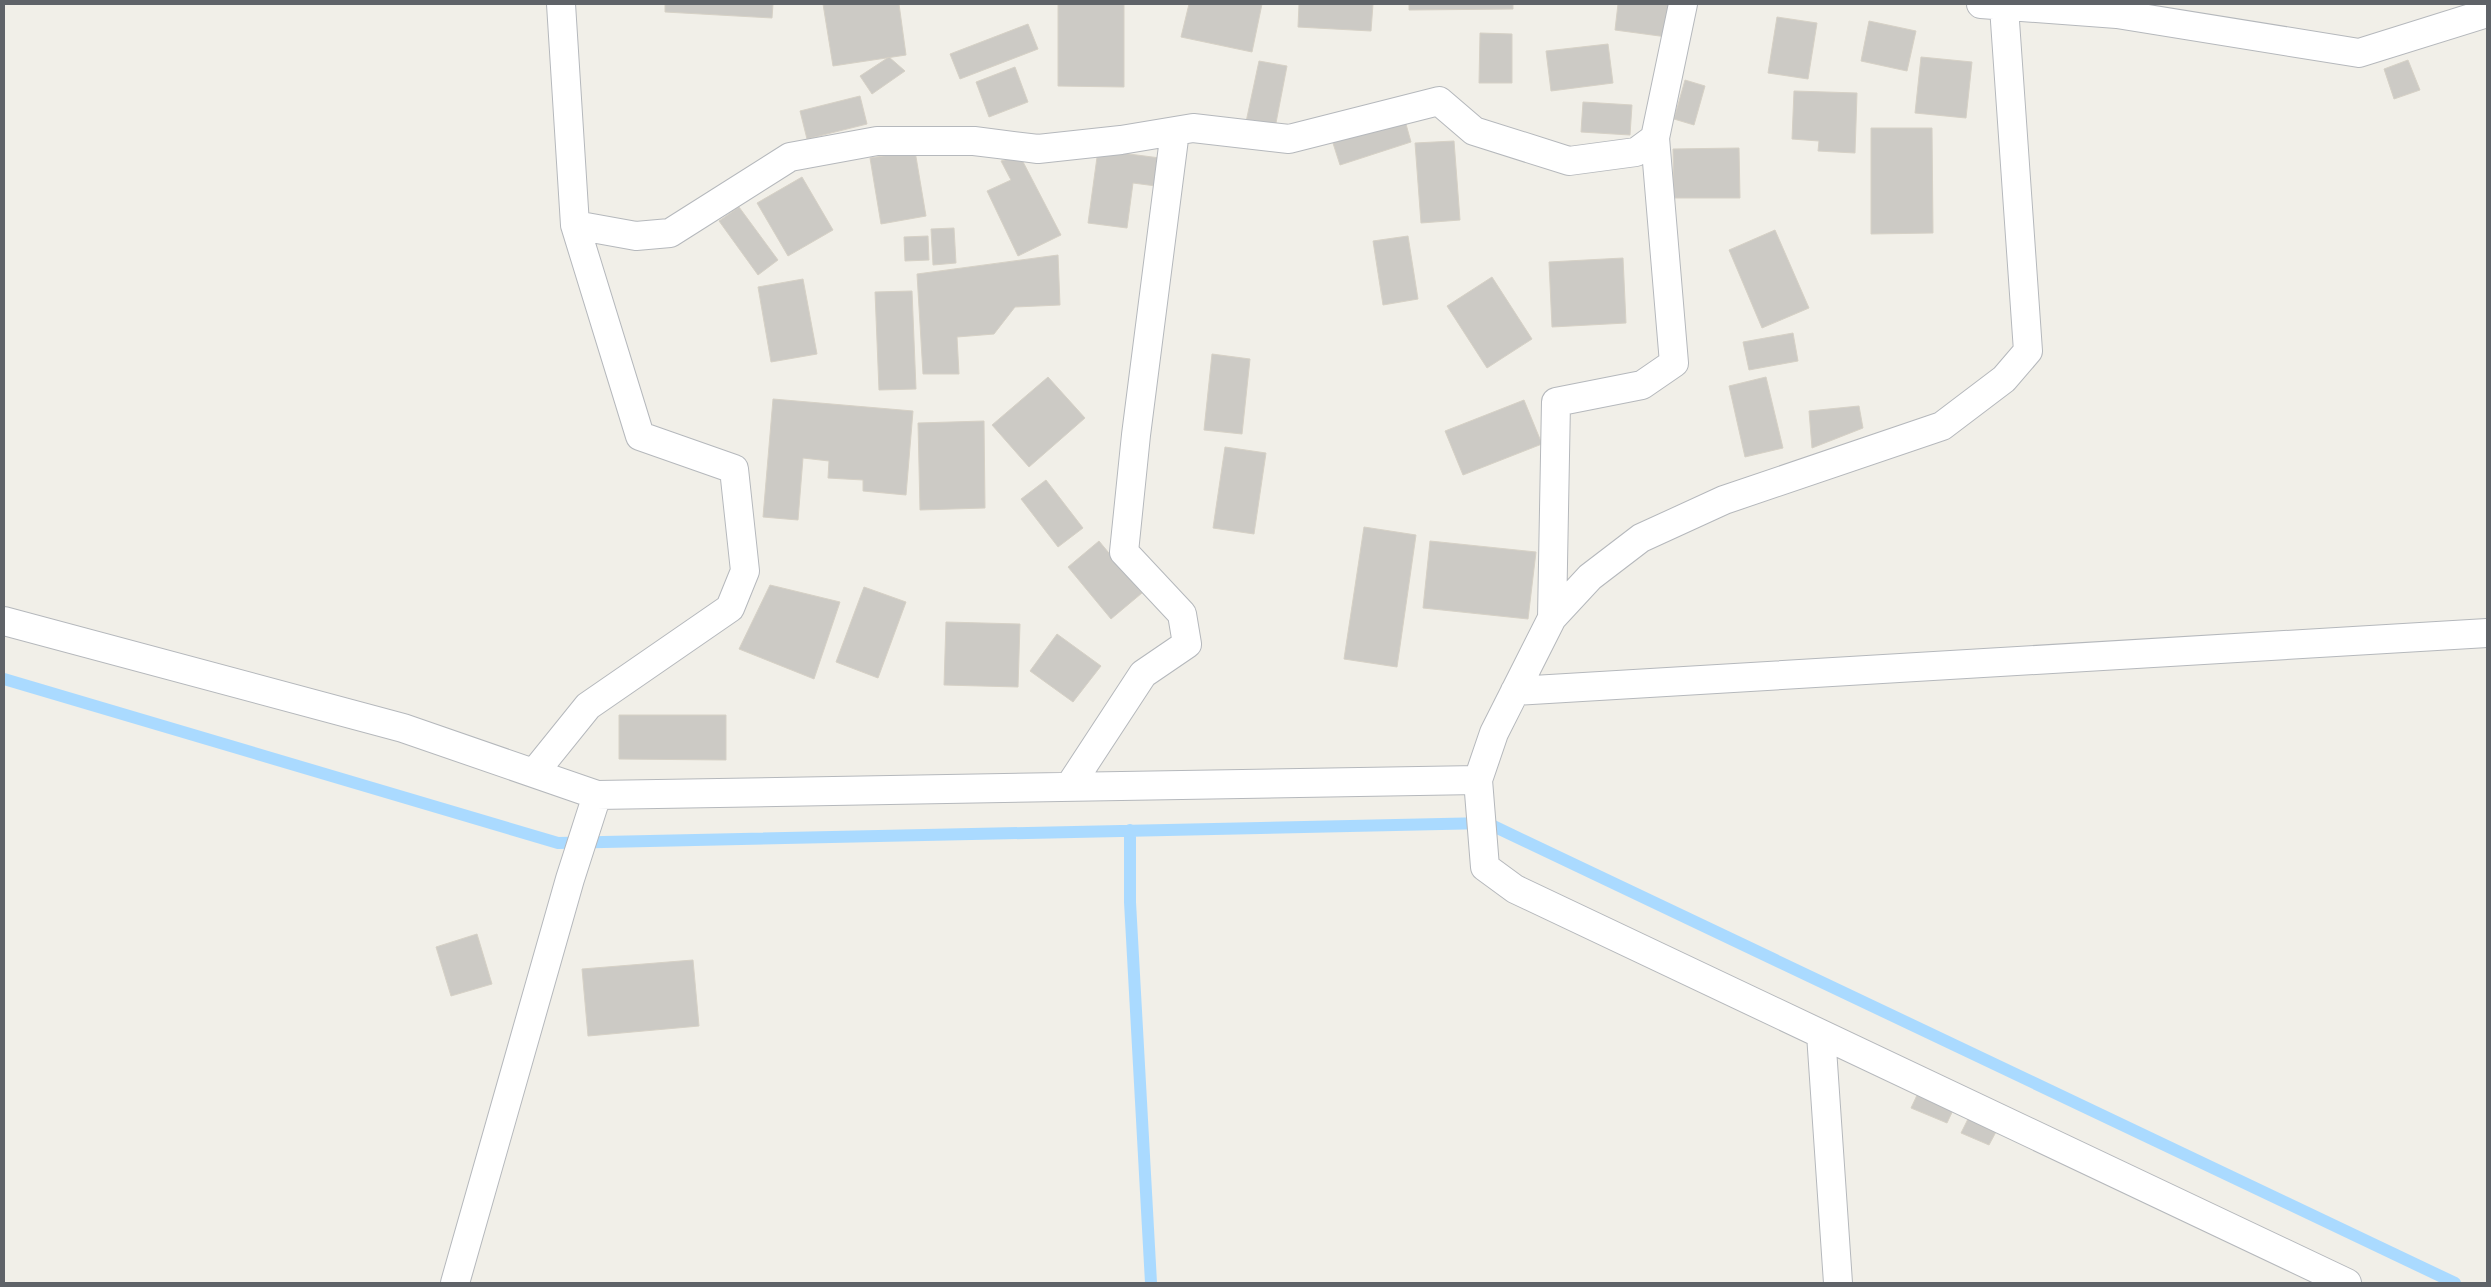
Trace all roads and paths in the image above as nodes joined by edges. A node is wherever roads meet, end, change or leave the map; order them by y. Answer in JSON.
{"nodes":[{"id":1,"x":561,"y":4,"type":"edge"},
{"id":2,"x":1683,"y":4,"type":"edge"},
{"id":3,"x":1992,"y":5,"type":"edge"},
{"id":4,"x":2487,"y":13,"type":"edge"},
{"id":5,"x":1175,"y":131,"type":"junction"},
{"id":6,"x":1655,"y":138,"type":"junction"},
{"id":7,"x":575,"y":225,"type":"junction"},
{"id":8,"x":1552,"y":618,"type":"junction"},
{"id":9,"x":4,"y":621,"type":"edge"},
{"id":10,"x":2487,"y":633,"type":"edge"},
{"id":11,"x":1515,"y":691,"type":"junction"},
{"id":12,"x":534,"y":773,"type":"junction"},
{"id":13,"x":1478,"y":780,"type":"junction"},
{"id":14,"x":1069,"y":787,"type":"junction"},
{"id":15,"x":597,"y":795,"type":"junction"},
{"id":16,"x":1821,"y":1034,"type":"junction"},
{"id":17,"x":455,"y":1283,"type":"edge"},
{"id":18,"x":1838,"y":1283,"type":"edge"},
{"id":19,"x":2347,"y":1283,"type":"edge"}],
"edges":[{"from":1,"to":7,"type":"street"},
{"from":2,"to":6,"type":"street"},
{"from":3,"to":4,"type":"street"},
{"from":3,"to":8,"type":"street"},
{"from":5,"to":6,"type":"street"},
{"from":5,"to":7,"type":"street"},
{"from":5,"to":14,"type":"street"},
{"from":6,"to":8,"type":"street"},
{"from":7,"to":12,"type":"street"},
{"from":8,"to":11,"type":"street"},
{"from":9,"to":12,"type":"street"},
{"from":10,"to":11,"type":"street"},
{"from":11,"to":13,"type":"street"},
{"from":12,"to":15,"type":"street"},
{"from":13,"to":14,"type":"street"},
{"from":13,"to":16,"type":"street"},
{"from":14,"to":15,"type":"street"},
{"from":15,"to":17,"type":"street"},
{"from":16,"to":18,"type":"street"},
{"from":16,"to":19,"type":"street"}]}
